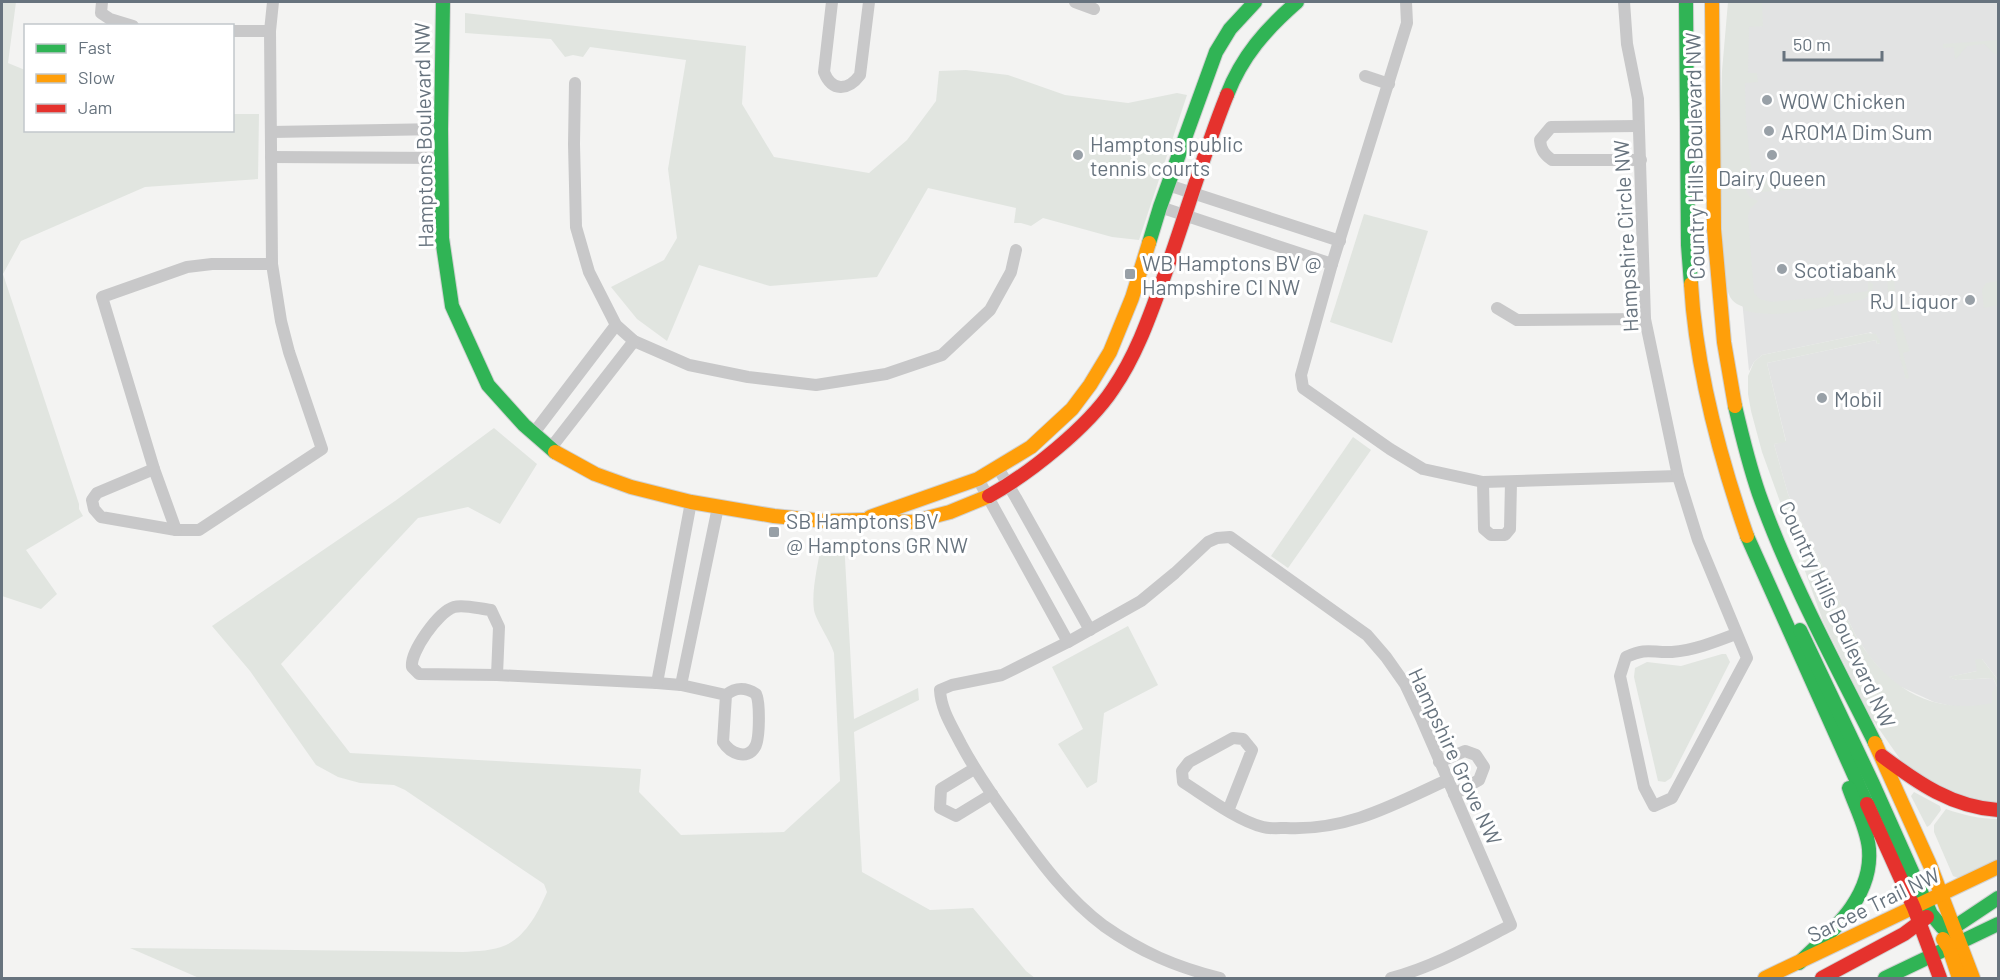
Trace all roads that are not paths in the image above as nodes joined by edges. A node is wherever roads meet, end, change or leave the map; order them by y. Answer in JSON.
{"nodes":[{"id":1,"x":102,"y":2,"type":"edge"},
{"id":2,"x":273,"y":2,"type":"edge"},
{"id":3,"x":443,"y":2,"type":"edge"},
{"id":4,"x":832,"y":2,"type":"edge"},
{"id":5,"x":869,"y":2,"type":"edge"},
{"id":6,"x":1075,"y":2,"type":"edge"},
{"id":7,"x":1255,"y":2,"type":"edge"},
{"id":8,"x":1297,"y":2,"type":"edge"},
{"id":9,"x":1406,"y":2,"type":"edge"},
{"id":10,"x":1624,"y":2,"type":"edge"},
{"id":11,"x":1686,"y":2,"type":"edge"},
{"id":12,"x":1712,"y":2,"type":"edge"},
{"id":13,"x":1724,"y":2,"type":"edge"},
{"id":14,"x":1094,"y":9,"type":"dead end"},
{"id":15,"x":126,"y":24,"type":"edge"},
{"id":16,"x":234,"y":30,"type":"edge"},
{"id":17,"x":270,"y":31,"type":"junction"},
{"id":18,"x":1713,"y":75,"type":"junction"},
{"id":19,"x":1365,"y":76,"type":"dead end"},
{"id":20,"x":575,"y":82,"type":"dead end"},
{"id":21,"x":1389,"y":84,"type":"junction"},
{"id":22,"x":1638,"y":126,"type":"junction"},
{"id":23,"x":441,"y":129,"type":"junction"},
{"id":24,"x":271,"y":132,"type":"junction"},
{"id":25,"x":271,"y":157,"type":"junction"},
{"id":26,"x":442,"y":158,"type":"junction"},
{"id":27,"x":1641,"y":160,"type":"junction"},
{"id":28,"x":1168,"y":185,"type":"junction"},
{"id":29,"x":1192,"y":194,"type":"junction"},
{"id":30,"x":1160,"y":207,"type":"junction"},
{"id":31,"x":1184,"y":216,"type":"junction"},
{"id":32,"x":1340,"y":241,"type":"junction"},
{"id":33,"x":1017,"y":250,"type":"dead end"},
{"id":34,"x":272,"y":264,"type":"junction"},
{"id":35,"x":1332,"y":264,"type":"junction"},
{"id":36,"x":1497,"y":308,"type":"dead end"},
{"id":37,"x":1645,"y":319,"type":"junction"},
{"id":38,"x":616,"y":325,"type":"junction"},
{"id":39,"x":634,"y":341,"type":"junction"},
{"id":40,"x":533,"y":434,"type":"junction"},
{"id":41,"x":550,"y":448,"type":"junction"},
{"id":42,"x":998,"y":468,"type":"junction"},
{"id":43,"x":154,"y":469,"type":"junction"},
{"id":44,"x":1678,"y":476,"type":"junction"},
{"id":45,"x":978,"y":479,"type":"junction"},
{"id":46,"x":1483,"y":482,"type":"junction"},
{"id":47,"x":1511,"y":482,"type":"junction"},
{"id":48,"x":1009,"y":485,"type":"junction"},
{"id":49,"x":988,"y":498,"type":"junction"},
{"id":50,"x":691,"y":502,"type":"junction"},
{"id":51,"x":717,"y":507,"type":"junction"},
{"id":52,"x":864,"y":520,"type":"junction"},
{"id":53,"x":176,"y":530,"type":"junction"},
{"id":54,"x":1758,"y":563,"type":"junction"},
{"id":55,"x":1090,"y":630,"type":"junction"},
{"id":56,"x":1736,"y":634,"type":"junction"},
{"id":57,"x":1068,"y":642,"type":"junction"},
{"id":58,"x":497,"y":675,"type":"junction"},
{"id":59,"x":657,"y":683,"type":"junction"},
{"id":60,"x":681,"y":685,"type":"junction"},
{"id":61,"x":726,"y":695,"type":"junction"},
{"id":62,"x":1832,"y":730,"type":"junction"},
{"id":63,"x":1881,"y":756,"type":"junction"},
{"id":64,"x":1439,"y":762,"type":"junction"},
{"id":65,"x":974,"y":769,"type":"junction"},
{"id":66,"x":1447,"y":780,"type":"junction"},
{"id":67,"x":992,"y":794,"type":"junction"},
{"id":68,"x":1454,"y":794,"type":"junction"},
{"id":69,"x":1998,"y":810,"type":"edge"},
{"id":70,"x":1228,"y":811,"type":"junction"},
{"id":71,"x":1998,"y":867,"type":"edge"},
{"id":72,"x":1942,"y":894,"type":"junction"},
{"id":73,"x":1998,"y":898,"type":"edge"},
{"id":74,"x":1924,"y":913,"type":"junction"},
{"id":75,"x":1998,"y":924,"type":"edge"},
{"id":76,"x":1950,"y":937,"type":"junction"},
{"id":77,"x":1932,"y":956,"type":"junction"},
{"id":78,"x":1799,"y":963,"type":"junction"},
{"id":79,"x":1220,"y":978,"type":"edge"},
{"id":80,"x":1391,"y":978,"type":"edge"},
{"id":81,"x":1765,"y":978,"type":"edge"},
{"id":82,"x":1822,"y":978,"type":"edge"},
{"id":83,"x":1885,"y":978,"type":"edge"},
{"id":84,"x":1940,"y":978,"type":"edge"},
{"id":85,"x":1959,"y":978,"type":"edge"},
{"id":86,"x":1972,"y":978,"type":"edge"}],
"edges":[{"from":1,"to":15,"type":"street"},
{"from":2,"to":17,"type":"street"},
{"from":3,"to":23,"type":"main road","name":"Hamptons Boulevard NW"},
{"from":4,"to":5,"type":"street"},
{"from":6,"to":14,"type":"street"},
{"from":7,"to":28,"type":"main road","name":"Hamptons Boulevard NW"},
{"from":8,"to":29,"type":"main road","name":"Hamptons Boulevard NW"},
{"from":9,"to":21,"type":"street"},
{"from":10,"to":22,"type":"street","name":"Hampshire Circle NW"},
{"from":11,"to":54,"type":"main road","name":"Country Hills Boulevard NW"},
{"from":12,"to":18,"type":"main road","name":"Country Hills Boulevard NW"},
{"from":13,"to":18,"type":"main road"},
{"from":16,"to":17,"type":"street"},
{"from":17,"to":24,"type":"street"},
{"from":18,"to":63,"type":"main road","name":"Country Hills Boulevard NW"},
{"from":19,"to":21,"type":"street"},
{"from":20,"to":38,"type":"street"},
{"from":21,"to":32,"type":"street"},
{"from":22,"to":27,"type":"street","name":"Hampshire Circle NW"},
{"from":22,"to":27,"type":"street"},
{"from":23,"to":24,"type":"street"},
{"from":23,"to":26,"type":"main road","name":"Hamptons Boulevard NW"},
{"from":24,"to":25,"type":"street"},
{"from":25,"to":26,"type":"street"},
{"from":25,"to":34,"type":"street"},
{"from":26,"to":40,"type":"main road","name":"Hamptons Boulevard NW"},
{"from":27,"to":37,"type":"street","name":"Hampshire Circle NW"},
{"from":28,"to":29,"type":"street"},
{"from":28,"to":30,"type":"main road","name":"Hamptons Boulevard NW"},
{"from":29,"to":31,"type":"main road","name":"Hamptons Boulevard NW"},
{"from":29,"to":32,"type":"street"},
{"from":30,"to":31,"type":"street"},
{"from":30,"to":42,"type":"main road","name":"Hamptons Boulevard NW"},
{"from":31,"to":35,"type":"street"},
{"from":31,"to":48,"type":"main road","name":"Hamptons Boulevard NW"},
{"from":32,"to":35,"type":"street"},
{"from":33,"to":39,"type":"street"},
{"from":34,"to":43,"type":"street"},
{"from":34,"to":53,"type":"street"},
{"from":35,"to":46,"type":"street"},
{"from":36,"to":37,"type":"street"},
{"from":37,"to":44,"type":"street","name":"Hampshire Circle NW"},
{"from":38,"to":39,"type":"street"},
{"from":38,"to":40,"type":"street"},
{"from":39,"to":41,"type":"street"},
{"from":40,"to":41,"type":"main road","name":"Hamptons Boulevard NW"},
{"from":41,"to":50,"type":"main road","name":"Hamptons Boulevard NW"},
{"from":42,"to":45,"type":"main road","name":"Hamptons Boulevard NW"},
{"from":42,"to":48,"type":"street"},
{"from":43,"to":53,"type":"street"},
{"from":43,"to":53,"type":"street"},
{"from":44,"to":47,"type":"street"},
{"from":44,"to":56,"type":"street","name":"Hampshire Circle NW"},
{"from":45,"to":49,"type":"street"},
{"from":45,"to":52,"type":"main road","name":"Hamptons Boulevard NW"},
{"from":46,"to":47,"type":"street"},
{"from":46,"to":47,"type":"street"},
{"from":48,"to":49,"type":"main road","name":"Hamptons Boulevard NW"},
{"from":48,"to":55,"type":"street"},
{"from":49,"to":52,"type":"main road","name":"Hamptons Boulevard NW"},
{"from":49,"to":57,"type":"street"},
{"from":50,"to":51,"type":"main road","name":"Hamptons Boulevard NW"},
{"from":50,"to":59,"type":"street"},
{"from":51,"to":52,"type":"main road","name":"Hamptons Boulevard NW"},
{"from":51,"to":60,"type":"street"},
{"from":54,"to":62,"type":"main road","name":"Country Hills Boulevard NW"},
{"from":54,"to":74,"type":"main road"},
{"from":55,"to":57,"type":"street","name":"Hampshire Grove NW"},
{"from":55,"to":64,"type":"street","name":"Hampshire Grove NW"},
{"from":56,"to":56,"type":"street","name":"Hampshire Circle NW"},
{"from":57,"to":65,"type":"street","name":"Hampshire Grove NW"},
{"from":58,"to":58,"type":"street"},
{"from":58,"to":59,"type":"street"},
{"from":59,"to":60,"type":"street"},
{"from":60,"to":61,"type":"street"},
{"from":61,"to":61,"type":"street"},
{"from":62,"to":74,"type":"main road","name":"Country Hills Boulevard NW"},
{"from":62,"to":78,"type":"main road"},
{"from":63,"to":69,"type":"main road"},
{"from":63,"to":72,"type":"main road","name":"Country Hills Boulevard NW"},
{"from":64,"to":66,"type":"street","name":"Hampshire Grove NW"},
{"from":64,"to":68,"type":"street"},
{"from":65,"to":67,"type":"street","name":"Hampshire Grove NW"},
{"from":65,"to":67,"type":"street"},
{"from":66,"to":68,"type":"street","name":"Hampshire Grove NW"},
{"from":66,"to":70,"type":"street"},
{"from":67,"to":79,"type":"street","name":"Hampshire Grove NW"},
{"from":68,"to":80,"type":"street","name":"Hampshire Grove NW"},
{"from":70,"to":70,"type":"street"},
{"from":71,"to":72,"type":"main road","name":"Sarcee Trail NW"},
{"from":72,"to":74,"type":"main road","name":"Sarcee Trail NW"},
{"from":72,"to":76,"type":"main road","name":"Country Hills Boulevard NW"},
{"from":73,"to":76,"type":"main road"},
{"from":74,"to":76,"type":"main road"},
{"from":74,"to":77,"type":"main road","name":"Country Hills Boulevard NW"},
{"from":74,"to":78,"type":"main road","name":"Sarcee Trail NW"},
{"from":74,"to":82,"type":"main road"},
{"from":75,"to":76,"type":"main road"},
{"from":76,"to":77,"type":"main road"},
{"from":76,"to":85,"type":"main road"},
{"from":76,"to":86,"type":"main road","name":"Country Hills Boulevard NW"},
{"from":77,"to":83,"type":"main road"},
{"from":77,"to":84,"type":"main road","name":"Country Hills Boulevard NW"},
{"from":78,"to":81,"type":"main road","name":"Sarcee Trail NW"}]}
